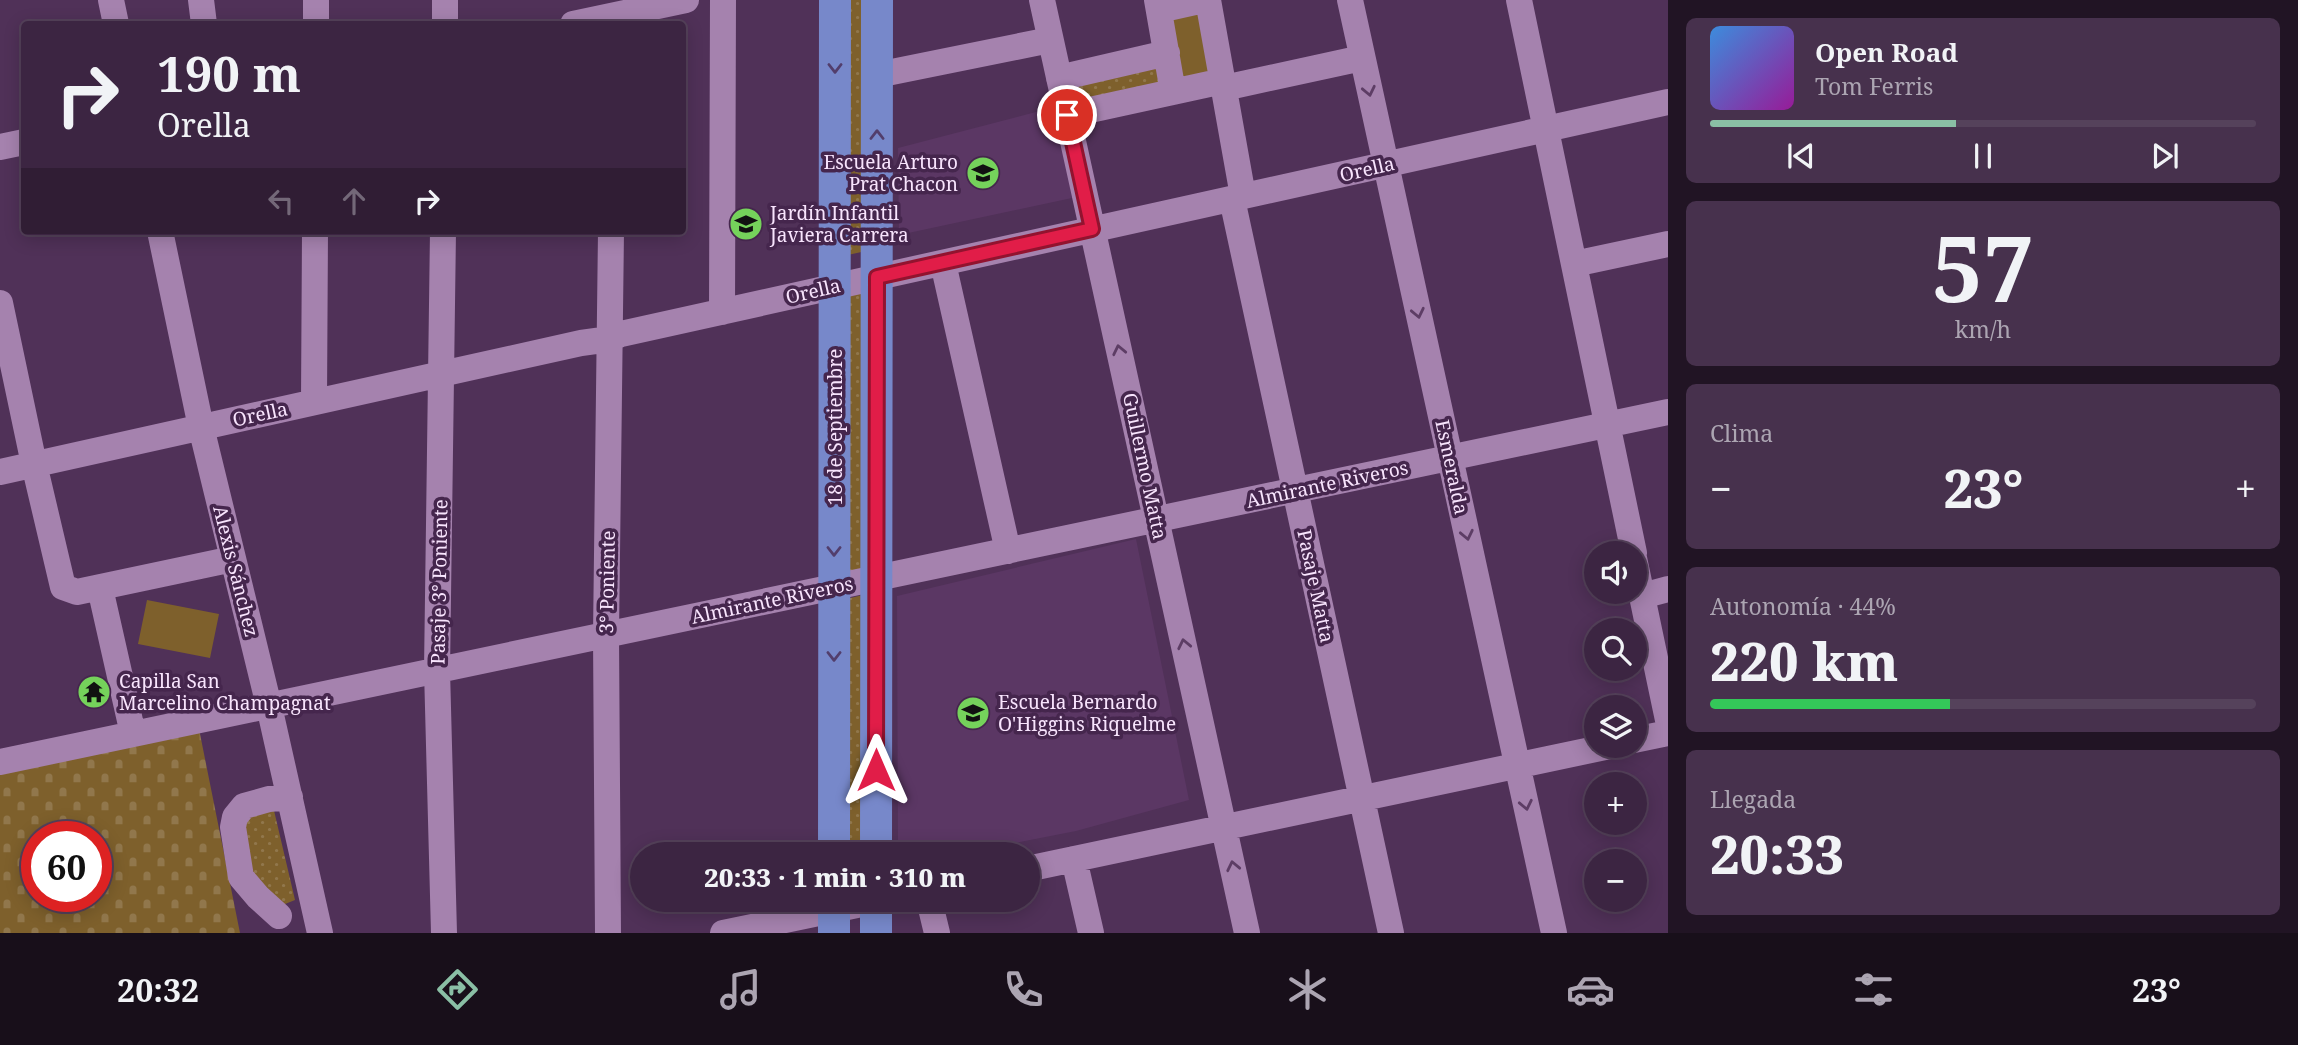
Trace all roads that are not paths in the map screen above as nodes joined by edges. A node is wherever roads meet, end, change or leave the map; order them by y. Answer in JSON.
{"nodes":[{"id":1,"x":111,"y":0,"type":"edge"},
{"id":2,"x":201,"y":0,"type":"edge"},
{"id":3,"x":316,"y":0,"type":"edge"},
{"id":4,"x":445,"y":0,"type":"edge"},
{"id":5,"x":686,"y":0,"type":"edge"},
{"id":6,"x":723,"y":0,"type":"edge"},
{"id":7,"x":835,"y":0,"type":"edge"},
{"id":8,"x":877,"y":0,"type":"edge"},
{"id":9,"x":1042,"y":0,"type":"edge"},
{"id":10,"x":1206,"y":0,"type":"edge"},
{"id":11,"x":1350,"y":0,"type":"edge"},
{"id":12,"x":1519,"y":0,"type":"edge"},
{"id":13,"x":1158,"y":5,"type":"edge"},
{"id":14,"x":612,"y":14,"type":"edge"},
{"id":15,"x":115,"y":21,"type":"edge"},
{"id":16,"x":204,"y":21,"type":"edge"},
{"id":17,"x":316,"y":21,"type":"edge"},
{"id":18,"x":445,"y":21,"type":"edge"},
{"id":19,"x":585,"y":21,"type":"edge"},
{"id":20,"x":1051,"y":40,"type":"junction"},
{"id":21,"x":1167,"y":53,"type":"junction"},
{"id":22,"x":1362,"y":58,"type":"junction"},
{"id":23,"x":877,"y":75,"type":"junction"},
{"id":24,"x":1059,"y":78,"type":"junction"},
{"id":25,"x":1223,"y":84,"type":"junction"},
{"id":26,"x":1173,"y":92,"type":"junction"},
{"id":27,"x":1668,"y":102,"type":"edge"},
{"id":28,"x":1067,"y":115,"type":"junction"},
{"id":29,"x":1546,"y":129,"type":"junction"},
{"id":30,"x":21,"y":143,"type":"edge"},
{"id":31,"x":0,"y":147,"type":"edge"},
{"id":32,"x":1386,"y":164,"type":"junction"},
{"id":33,"x":1238,"y":197,"type":"junction"},
{"id":34,"x":1092,"y":229,"type":"junction"},
{"id":35,"x":161,"y":235,"type":"edge"},
{"id":36,"x":315,"y":235,"type":"edge"},
{"id":37,"x":443,"y":235,"type":"edge"},
{"id":38,"x":611,"y":235,"type":"edge"},
{"id":39,"x":1668,"y":244,"type":"edge"},
{"id":40,"x":943,"y":263,"type":"junction"},
{"id":41,"x":1574,"y":264,"type":"junction"},
{"id":42,"x":877,"y":277,"type":"junction"},
{"id":43,"x":835,"y":286,"type":"junction"},
{"id":44,"x":0,"y":303,"type":"edge"},
{"id":45,"x":722,"y":312,"type":"junction"},
{"id":46,"x":610,"y":339,"type":"junction"},
{"id":47,"x":442,"y":374,"type":"junction"},
{"id":48,"x":314,"y":402,"type":"junction"},
{"id":49,"x":1668,"y":412,"type":"edge"},
{"id":50,"x":1607,"y":425,"type":"junction"},
{"id":51,"x":201,"y":427,"type":"junction"},
{"id":52,"x":1450,"y":458,"type":"junction"},
{"id":53,"x":34,"y":464,"type":"junction"},
{"id":54,"x":0,"y":472,"type":"edge"},
{"id":55,"x":1295,"y":490,"type":"junction"},
{"id":56,"x":1156,"y":519,"type":"junction"},
{"id":57,"x":1631,"y":541,"type":"edge"},
{"id":58,"x":1008,"y":551,"type":"junction"},
{"id":59,"x":233,"y":559,"type":"junction"},
{"id":60,"x":875,"y":579,"type":"junction"},
{"id":61,"x":833,"y":587,"type":"junction"},
{"id":62,"x":100,"y":588,"type":"junction"},
{"id":63,"x":1668,"y":589,"type":"edge"},
{"id":64,"x":1647,"y":595,"type":"edge"},
{"id":65,"x":1644,"y":604,"type":"edge"},
{"id":66,"x":606,"y":635,"type":"junction"},
{"id":67,"x":437,"y":670,"type":"junction"},
{"id":68,"x":269,"y":706,"type":"junction"},
{"id":69,"x":1668,"y":720,"type":"edge"},
{"id":70,"x":1668,"y":733,"type":"edge"},
{"id":71,"x":134,"y":734,"type":"junction"},
{"id":72,"x":1647,"y":737,"type":"edge"},
{"id":73,"x":1584,"y":751,"type":"edge"},
{"id":74,"x":0,"y":762,"type":"edge"},
{"id":75,"x":1517,"y":765,"type":"junction"},
{"id":76,"x":289,"y":797,"type":"junction"},
{"id":77,"x":1362,"y":798,"type":"junction"},
{"id":78,"x":1224,"y":827,"type":"junction"},
{"id":79,"x":834,"y":842,"type":"edge"},
{"id":80,"x":876,"y":842,"type":"edge"},
{"id":81,"x":1074,"y":859,"type":"junction"},
{"id":82,"x":1040,"y":866,"type":"edge"},
{"id":83,"x":311,"y":897,"type":"junction"},
{"id":84,"x":877,"y":912,"type":"edge"},
{"id":85,"x":932,"y":912,"type":"edge"},
{"id":86,"x":834,"y":914,"type":"edge"},
{"id":87,"x":278,"y":924,"type":"edge"},
{"id":88,"x":320,"y":933,"type":"edge"},
{"id":89,"x":444,"y":933,"type":"edge"},
{"id":90,"x":608,"y":933,"type":"edge"},
{"id":91,"x":723,"y":933,"type":"edge"},
{"id":92,"x":876,"y":933,"type":"edge"},
{"id":93,"x":936,"y":933,"type":"edge"},
{"id":94,"x":1091,"y":933,"type":"edge"},
{"id":95,"x":1247,"y":933,"type":"edge"},
{"id":96,"x":1391,"y":933,"type":"edge"},
{"id":97,"x":1554,"y":933,"type":"edge"}],
"edges":[{"from":1,"to":15,"type":"street"},
{"from":2,"to":16,"type":"street"},
{"from":3,"to":17,"type":"street"},
{"from":4,"to":18,"type":"street"},
{"from":5,"to":14,"type":"street"},
{"from":6,"to":45,"type":"street"},
{"from":7,"to":43,"type":"main road","name":"18 de Septiembre","one_way":true},
{"from":8,"to":23,"type":"main road"},
{"from":9,"to":20,"type":"street","name":"Guillermo Matta"},
{"from":10,"to":13,"type":"street"},
{"from":10,"to":25,"type":"street","name":"Pasaje Matta"},
{"from":11,"to":22,"type":"street","name":"Esmeralda"},
{"from":12,"to":29,"type":"street"},
{"from":13,"to":21,"type":"street"},
{"from":14,"to":19,"type":"street"},
{"from":20,"to":23,"type":"street"},
{"from":20,"to":24,"type":"street","name":"Guillermo Matta"},
{"from":21,"to":24,"type":"street"},
{"from":21,"to":26,"type":"street"},
{"from":22,"to":25,"type":"street"},
{"from":22,"to":32,"type":"street","name":"Esmeralda","one_way":true},
{"from":42,"to":23,"type":"main road","one_way":true},
{"from":24,"to":28,"type":"street","name":"Guillermo Matta"},
{"from":25,"to":26,"type":"street"},
{"from":25,"to":33,"type":"street","name":"Pasaje Matta"},
{"from":26,"to":28,"type":"street"},
{"from":27,"to":29,"type":"street","name":"Orella"},
{"from":28,"to":34,"type":"street","name":"Guillermo Matta"},
{"from":29,"to":32,"type":"street","name":"Orella"},
{"from":29,"to":41,"type":"street"},
{"from":30,"to":31,"type":"street"},
{"from":32,"to":33,"type":"street","name":"Orella"},
{"from":32,"to":52,"type":"street","name":"Esmeralda","one_way":true},
{"from":33,"to":34,"type":"street","name":"Orella"},
{"from":33,"to":55,"type":"street","name":"Pasaje Matta"},
{"from":34,"to":40,"type":"street","name":"Orella"},
{"from":56,"to":34,"type":"street","name":"Guillermo Matta","one_way":true},
{"from":35,"to":51,"type":"street","name":"Alexis Sánchez"},
{"from":36,"to":48,"type":"street"},
{"from":37,"to":47,"type":"street","name":"Pasaje 3° Poniente"},
{"from":38,"to":46,"type":"street","name":"3° Poniente"},
{"from":39,"to":41,"type":"street"},
{"from":40,"to":42,"type":"street","name":"Orella"},
{"from":40,"to":58,"type":"street"},
{"from":41,"to":50,"type":"street"},
{"from":42,"to":43,"type":"street","name":"Orella"},
{"from":42,"to":60,"type":"main road"},
{"from":43,"to":45,"type":"street","name":"Orella"},
{"from":43,"to":61,"type":"main road","name":"18 de Septiembre","one_way":true},
{"from":44,"to":53,"type":"street"},
{"from":45,"to":46,"type":"street","name":"Orella"},
{"from":46,"to":47,"type":"street","name":"Orella"},
{"from":46,"to":66,"type":"street","name":"3° Poniente"},
{"from":47,"to":48,"type":"street","name":"Orella"},
{"from":47,"to":67,"type":"street","name":"Pasaje 3° Poniente"},
{"from":48,"to":51,"type":"street","name":"Orella"},
{"from":49,"to":50,"type":"street","name":"Almirante Riveros"},
{"from":50,"to":52,"type":"street","name":"Almirante Riveros"},
{"from":50,"to":57,"type":"street"},
{"from":51,"to":53,"type":"street","name":"Orella"},
{"from":51,"to":59,"type":"street","name":"Alexis Sánchez"},
{"from":52,"to":55,"type":"street","name":"Almirante Riveros"},
{"from":52,"to":75,"type":"street","name":"Esmeralda","one_way":true},
{"from":53,"to":54,"type":"street","name":"Orella"},
{"from":53,"to":62,"type":"street"},
{"from":55,"to":56,"type":"street","name":"Almirante Riveros"},
{"from":55,"to":77,"type":"street","name":"Pasaje Matta"},
{"from":56,"to":58,"type":"street","name":"Almirante Riveros"},
{"from":78,"to":56,"type":"street","name":"Guillermo Matta","one_way":true},
{"from":58,"to":60,"type":"street","name":"Almirante Riveros"},
{"from":59,"to":62,"type":"street"},
{"from":59,"to":68,"type":"street","name":"Alexis Sánchez"},
{"from":60,"to":61,"type":"street","name":"Almirante Riveros"},
{"from":60,"to":80,"type":"main road"},
{"from":61,"to":66,"type":"street","name":"Almirante Riveros"},
{"from":61,"to":79,"type":"main road","name":"18 de Septiembre","one_way":true},
{"from":62,"to":71,"type":"street"},
{"from":63,"to":64,"type":"street"},
{"from":65,"to":69,"type":"street"},
{"from":66,"to":67,"type":"street","name":"Almirante Riveros"},
{"from":66,"to":90,"type":"street","name":"3° Poniente"},
{"from":67,"to":68,"type":"street","name":"Almirante Riveros"},
{"from":67,"to":89,"type":"street","name":"Pasaje 3° Poniente"},
{"from":68,"to":71,"type":"street","name":"Almirante Riveros"},
{"from":68,"to":76,"type":"street","name":"Alexis Sánchez"},
{"from":70,"to":72,"type":"street"},
{"from":71,"to":74,"type":"street","name":"Almirante Riveros"},
{"from":73,"to":75,"type":"street"},
{"from":75,"to":77,"type":"street"},
{"from":75,"to":97,"type":"street","name":"Esmeralda","one_way":true},
{"from":76,"to":83,"type":"street","name":"Alexis Sánchez"},
{"from":76,"to":87,"type":"street"},
{"from":77,"to":78,"type":"street"},
{"from":77,"to":96,"type":"street","name":"Pasaje Matta"},
{"from":78,"to":81,"type":"street"},
{"from":95,"to":78,"type":"street","name":"Guillermo Matta","one_way":true},
{"from":81,"to":82,"type":"street"},
{"from":81,"to":94,"type":"street"},
{"from":83,"to":87,"type":"street"},
{"from":83,"to":88,"type":"street","name":"Alexis Sánchez"},
{"from":84,"to":92,"type":"main road"},
{"from":85,"to":93,"type":"street"},
{"from":86,"to":91,"type":"street"}]}
